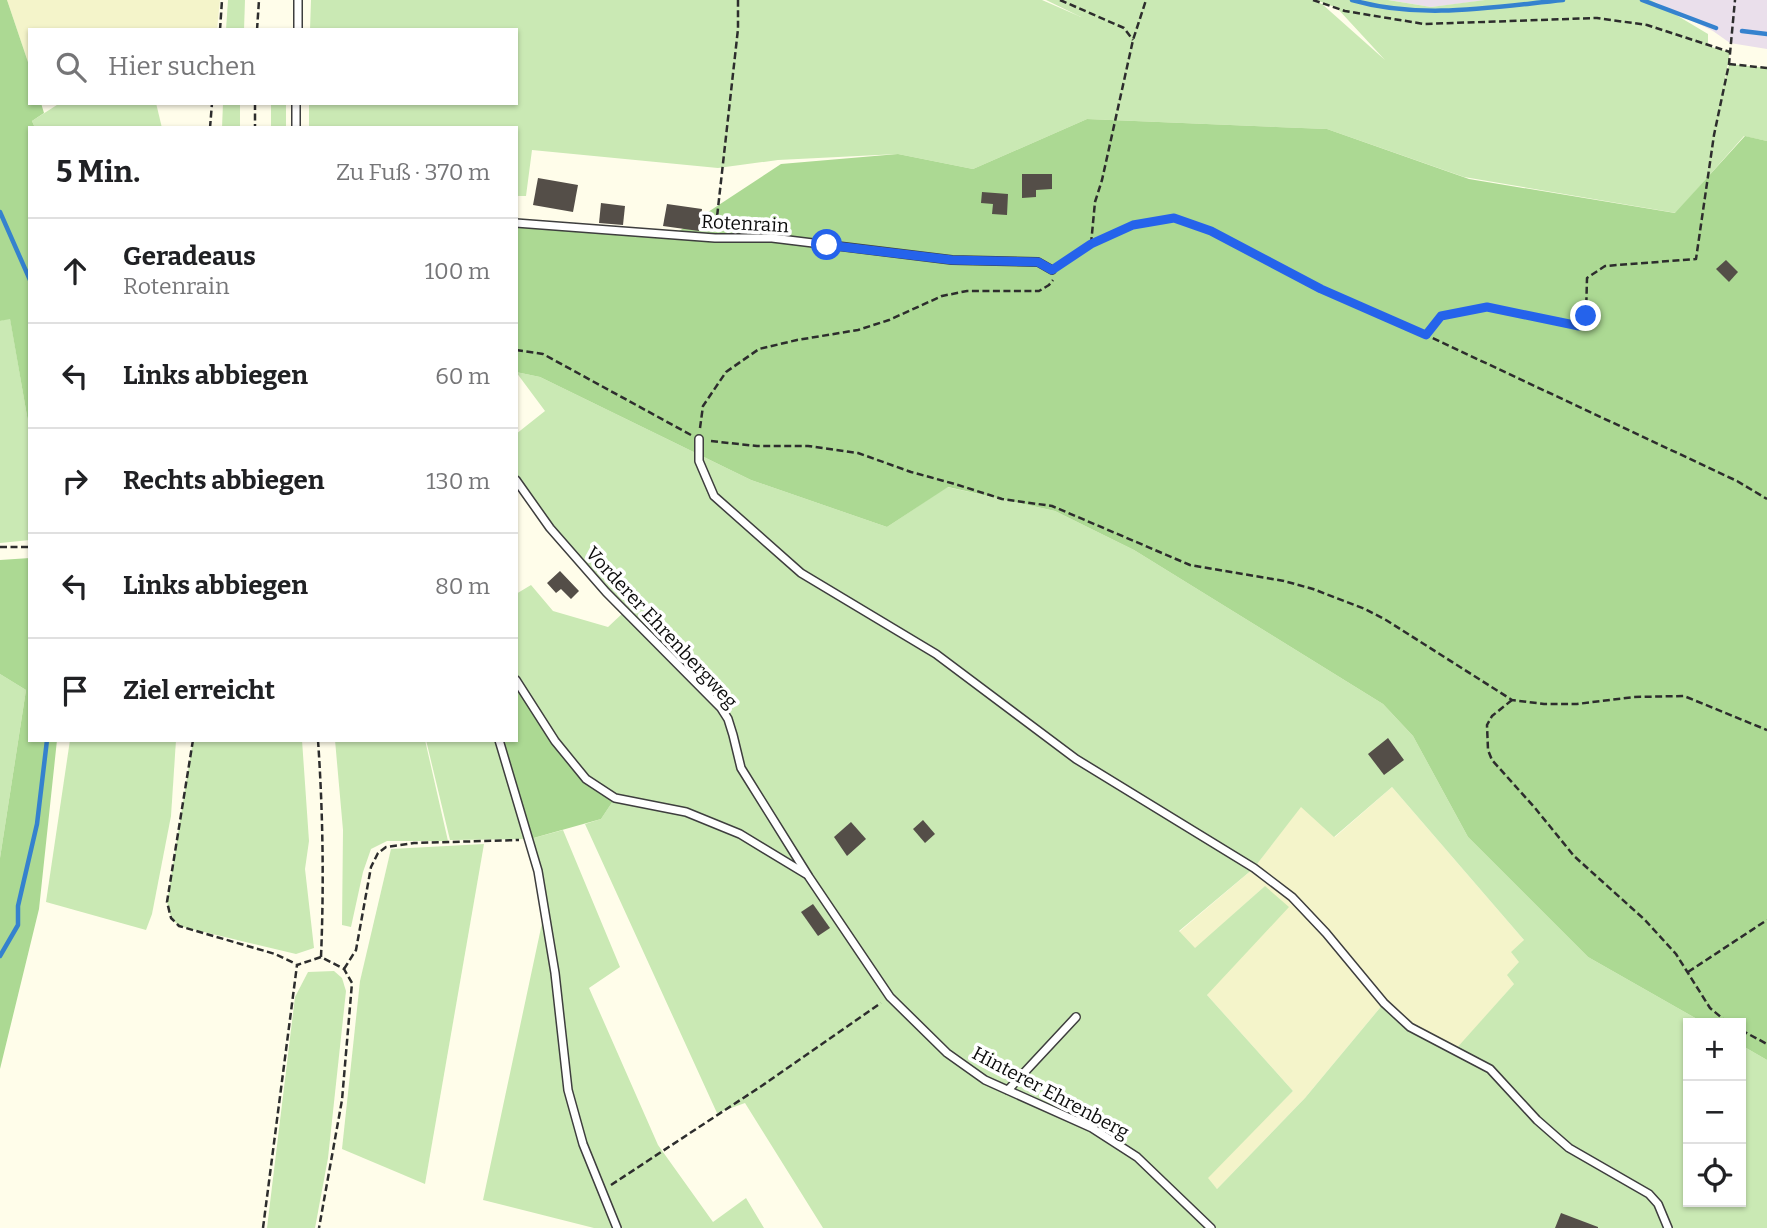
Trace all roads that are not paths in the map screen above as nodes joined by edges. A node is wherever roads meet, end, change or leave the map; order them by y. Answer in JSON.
{"nodes":[{"id":1,"x":298,"y":0,"type":"edge"},
{"id":2,"x":298,"y":28,"type":"edge"},
{"id":3,"x":296,"y":105,"type":"edge"},
{"id":4,"x":296,"y":126,"type":"edge"},
{"id":5,"x":518,"y":223,"type":"edge"},
{"id":6,"x":1052,"y":270,"type":"road end"},
{"id":7,"x":699,"y":439,"type":"road end"},
{"id":8,"x":518,"y":483,"type":"edge"},
{"id":9,"x":518,"y":683,"type":"edge"},
{"id":10,"x":500,"y":742,"type":"edge"},
{"id":11,"x":809,"y":877,"type":"junction"},
{"id":12,"x":1076,"y":1017,"type":"dead end"},
{"id":13,"x":1008,"y":1090,"type":"junction"},
{"id":14,"x":617,"y":1228,"type":"edge"},
{"id":15,"x":1211,"y":1228,"type":"edge"},
{"id":16,"x":1668,"y":1228,"type":"edge"}],
"edges":[{"from":1,"to":2,"type":"lane"},
{"from":3,"to":4,"type":"lane"},
{"from":5,"to":6,"type":"lane","name":"Rotenrain"},
{"from":7,"to":16,"type":"lane"},
{"from":8,"to":11,"type":"lane","name":"Vorderer Ehrenbergweg"},
{"from":9,"to":11,"type":"lane"},
{"from":10,"to":14,"type":"lane"},
{"from":11,"to":13,"type":"lane","name":"Hinterer Ehrenberg"},
{"from":12,"to":13,"type":"lane"},
{"from":13,"to":15,"type":"lane","name":"Hinterer Ehrenberg"}]}
